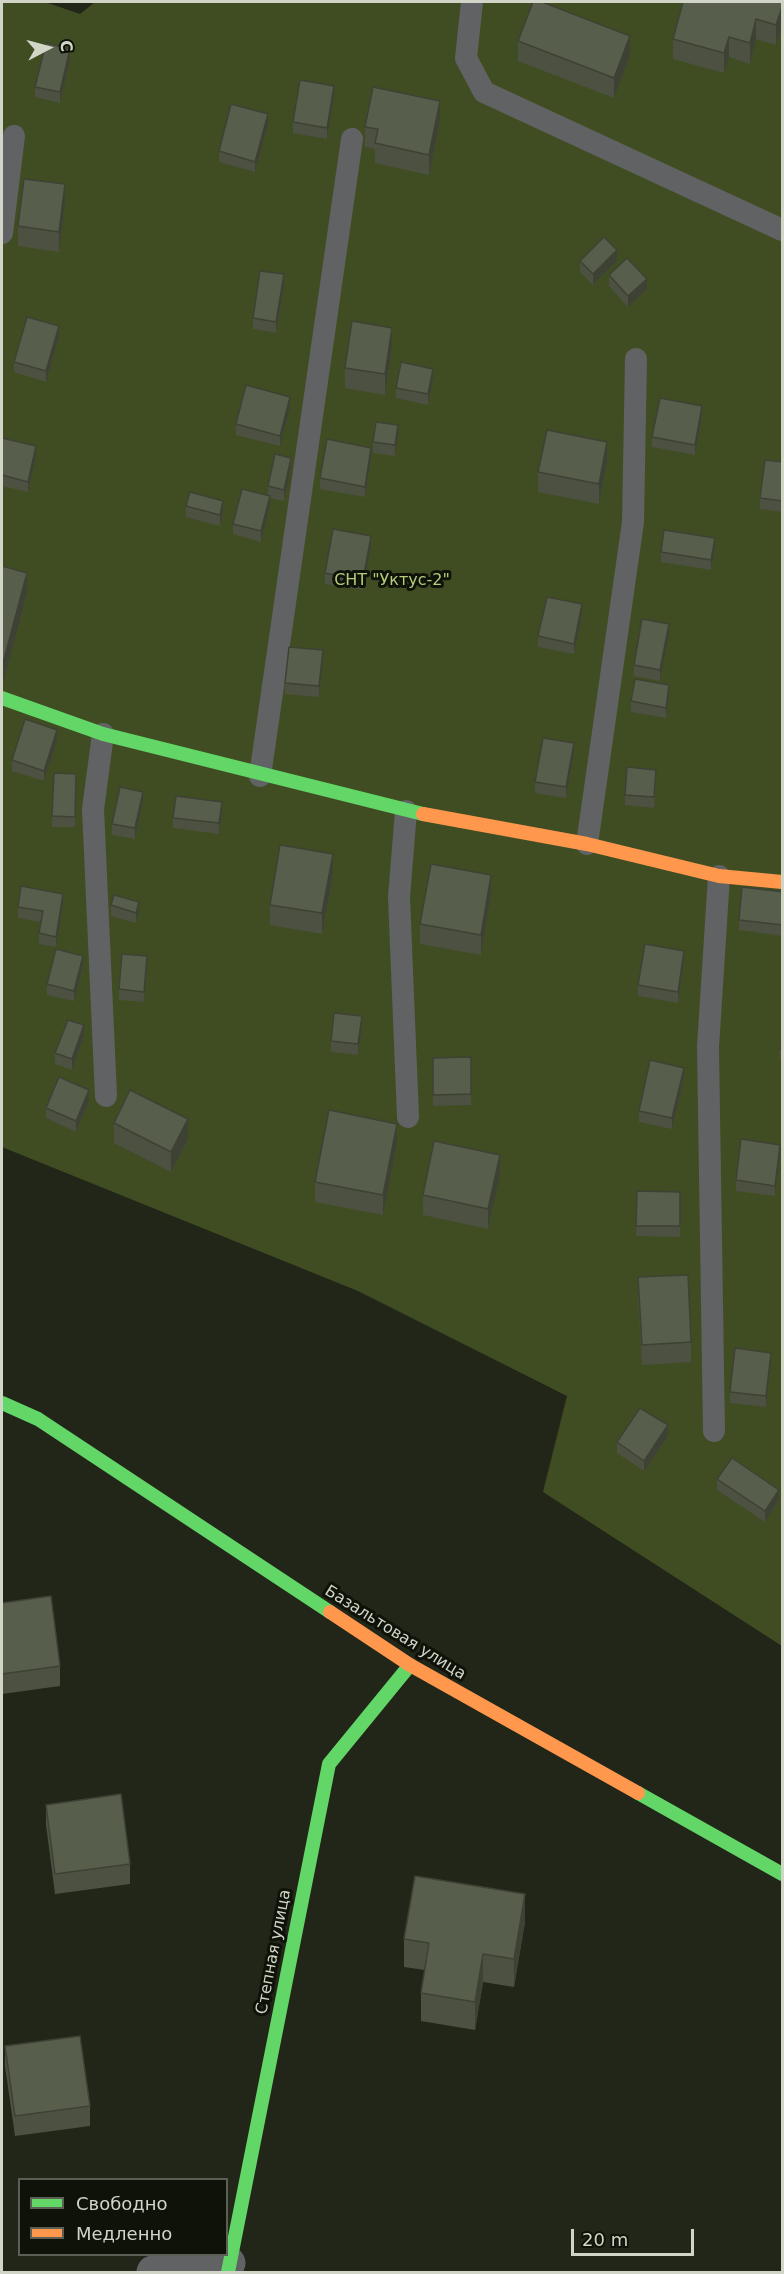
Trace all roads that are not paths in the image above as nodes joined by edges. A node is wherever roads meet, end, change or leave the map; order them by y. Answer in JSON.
{"nodes":[{"id":1,"x":472,"y":2,"type":"edge"},
{"id":2,"x":14,"y":136,"type":"dead end"},
{"id":3,"x":352,"y":139,"type":"dead end"},
{"id":4,"x":783,"y":230,"type":"edge"},
{"id":5,"x":2,"y":233,"type":"edge"},
{"id":6,"x":636,"y":359,"type":"dead end"},
{"id":7,"x":2,"y":698,"type":"edge"},
{"id":8,"x":103,"y":734,"type":"junction"},
{"id":9,"x":260,"y":776,"type":"junction"},
{"id":10,"x":406,"y":811,"type":"junction"},
{"id":11,"x":587,"y":844,"type":"junction"},
{"id":12,"x":719,"y":876,"type":"junction"},
{"id":13,"x":783,"y":882,"type":"edge"},
{"id":14,"x":106,"y":1096,"type":"dead end"},
{"id":15,"x":408,"y":1117,"type":"dead end"},
{"id":16,"x":2,"y":1403,"type":"edge"},
{"id":17,"x":714,"y":1431,"type":"dead end"},
{"id":18,"x":410,"y":1665,"type":"junction"},
{"id":19,"x":783,"y":1874,"type":"edge"},
{"id":20,"x":228,"y":2268,"type":"edge"},
{"id":21,"x":153,"y":2272,"type":"edge"}],
"edges":[{"from":1,"to":4,"type":"lane"},
{"from":2,"to":5,"type":"lane"},
{"from":3,"to":9,"type":"lane"},
{"from":6,"to":11,"type":"lane"},
{"from":7,"to":8,"type":"street"},
{"from":8,"to":9,"type":"street"},
{"from":8,"to":14,"type":"lane"},
{"from":9,"to":10,"type":"street"},
{"from":10,"to":11,"type":"street"},
{"from":10,"to":15,"type":"lane"},
{"from":11,"to":12,"type":"street"},
{"from":12,"to":13,"type":"street"},
{"from":12,"to":17,"type":"lane"},
{"from":16,"to":18,"type":"street","name":"Базальтовая улица"},
{"from":18,"to":19,"type":"street","name":"Базальтовая улица"},
{"from":18,"to":20,"type":"street","name":"Степная улица"},
{"from":20,"to":21,"type":"street"}]}
